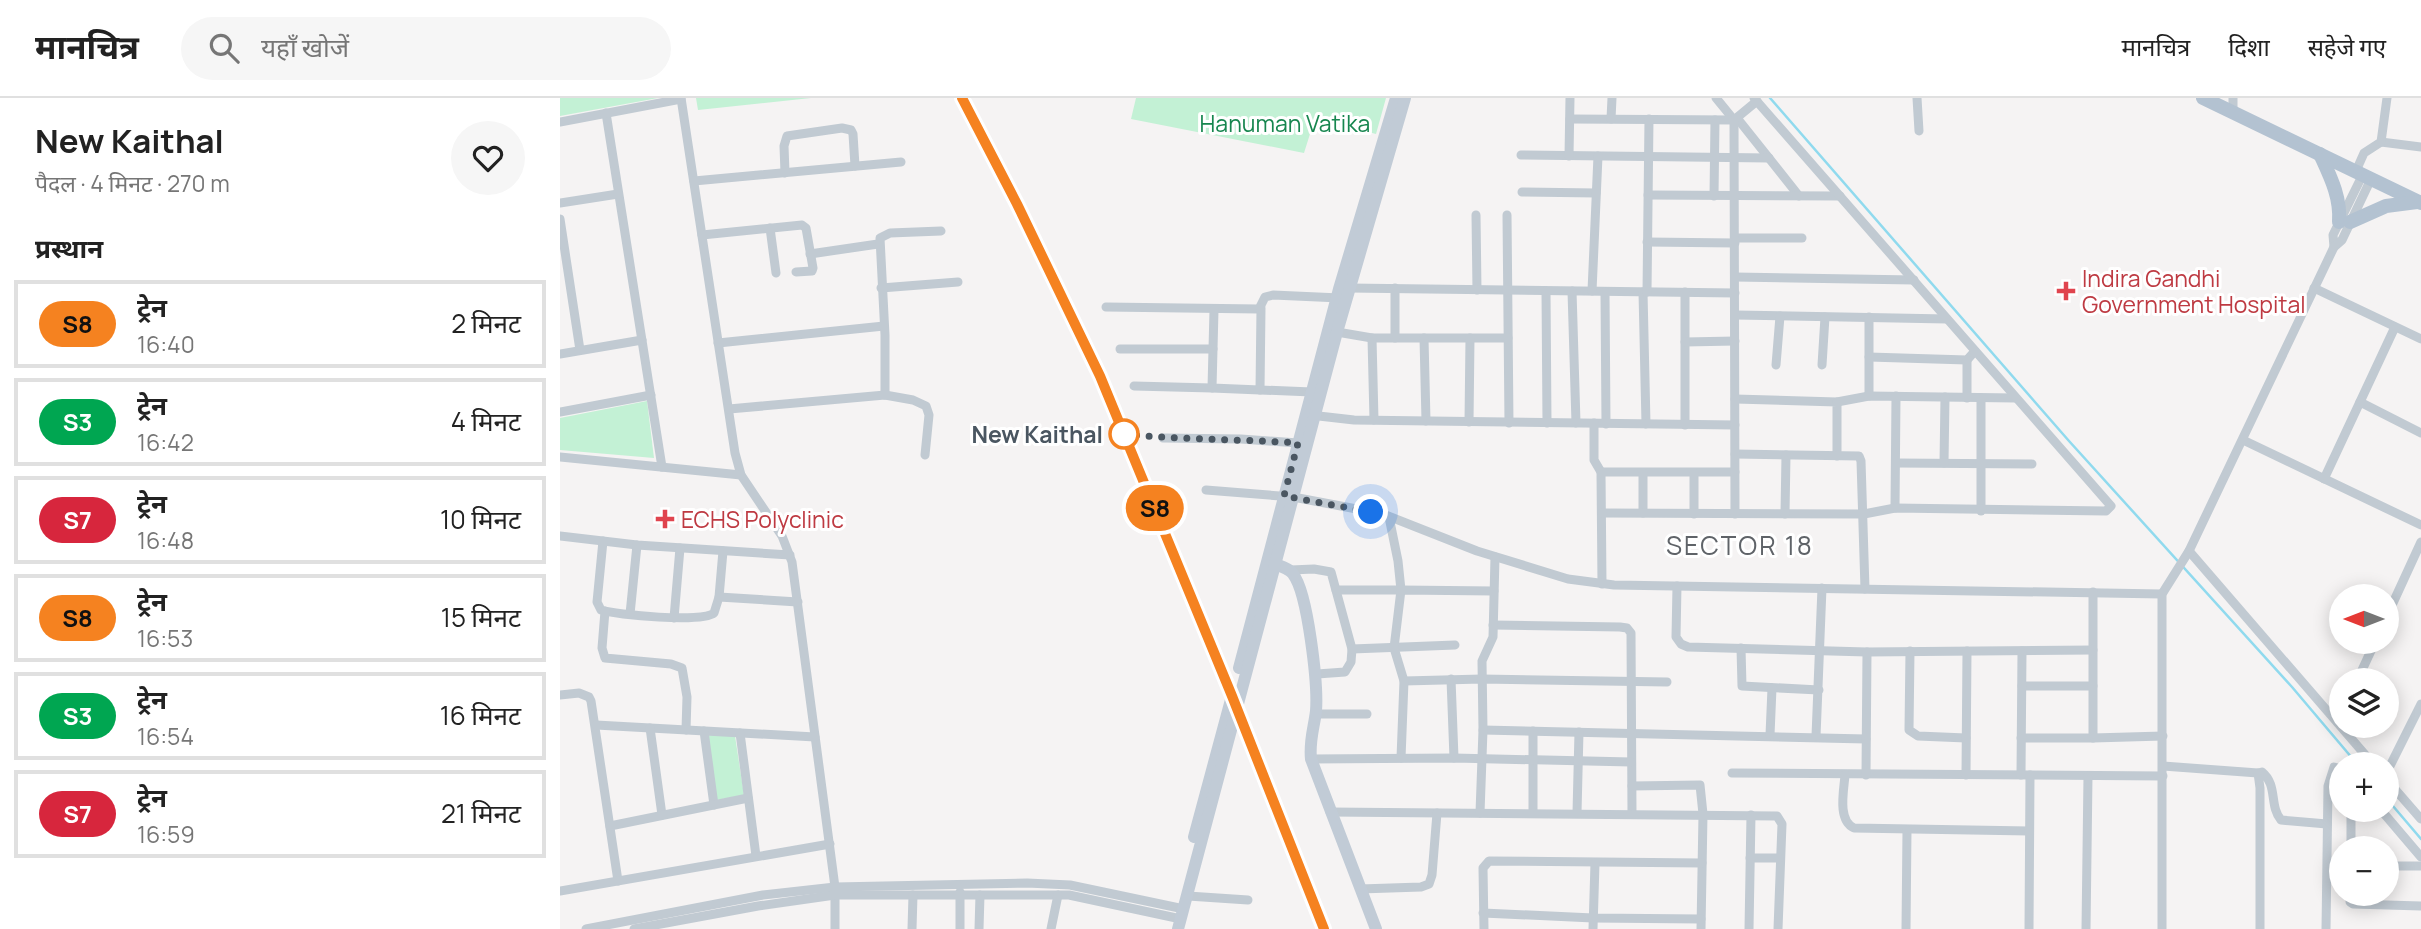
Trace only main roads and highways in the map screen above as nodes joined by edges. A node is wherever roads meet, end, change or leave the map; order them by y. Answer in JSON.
{"nodes":[{"id":1,"x":1396,"y":98,"type":"edge"},
{"id":2,"x":1405,"y":98,"type":"edge"},
{"id":3,"x":2203,"y":98,"type":"edge"},
{"id":4,"x":2233,"y":105,"type":"edge"},
{"id":5,"x":2320,"y":154,"type":"junction"},
{"id":6,"x":2419,"y":202,"type":"edge"},
{"id":7,"x":1344,"y":295,"type":"junction"},
{"id":8,"x":1311,"y":415,"type":"junction"},
{"id":9,"x":1288,"y":497,"type":"junction"},
{"id":10,"x":1270,"y":562,"type":"junction"},
{"id":11,"x":1177,"y":919,"type":"edge"},
{"id":12,"x":1376,"y":929,"type":"edge"}],
"edges":[{"from":1,"to":7,"type":"main road"},
{"from":2,"to":7,"type":"main road"},
{"from":3,"to":4,"type":"main road"},
{"from":4,"to":5,"type":"main road"},
{"from":5,"to":6,"type":"main road"},
{"from":5,"to":6,"type":"main road"},
{"from":7,"to":8,"type":"main road"},
{"from":7,"to":8,"type":"main road"},
{"from":8,"to":9,"type":"main road"},
{"from":8,"to":9,"type":"main road"},
{"from":9,"to":10,"type":"main road"},
{"from":10,"to":11,"type":"main road"},
{"from":10,"to":11,"type":"main road"},
{"from":10,"to":12,"type":"main road"}]}
